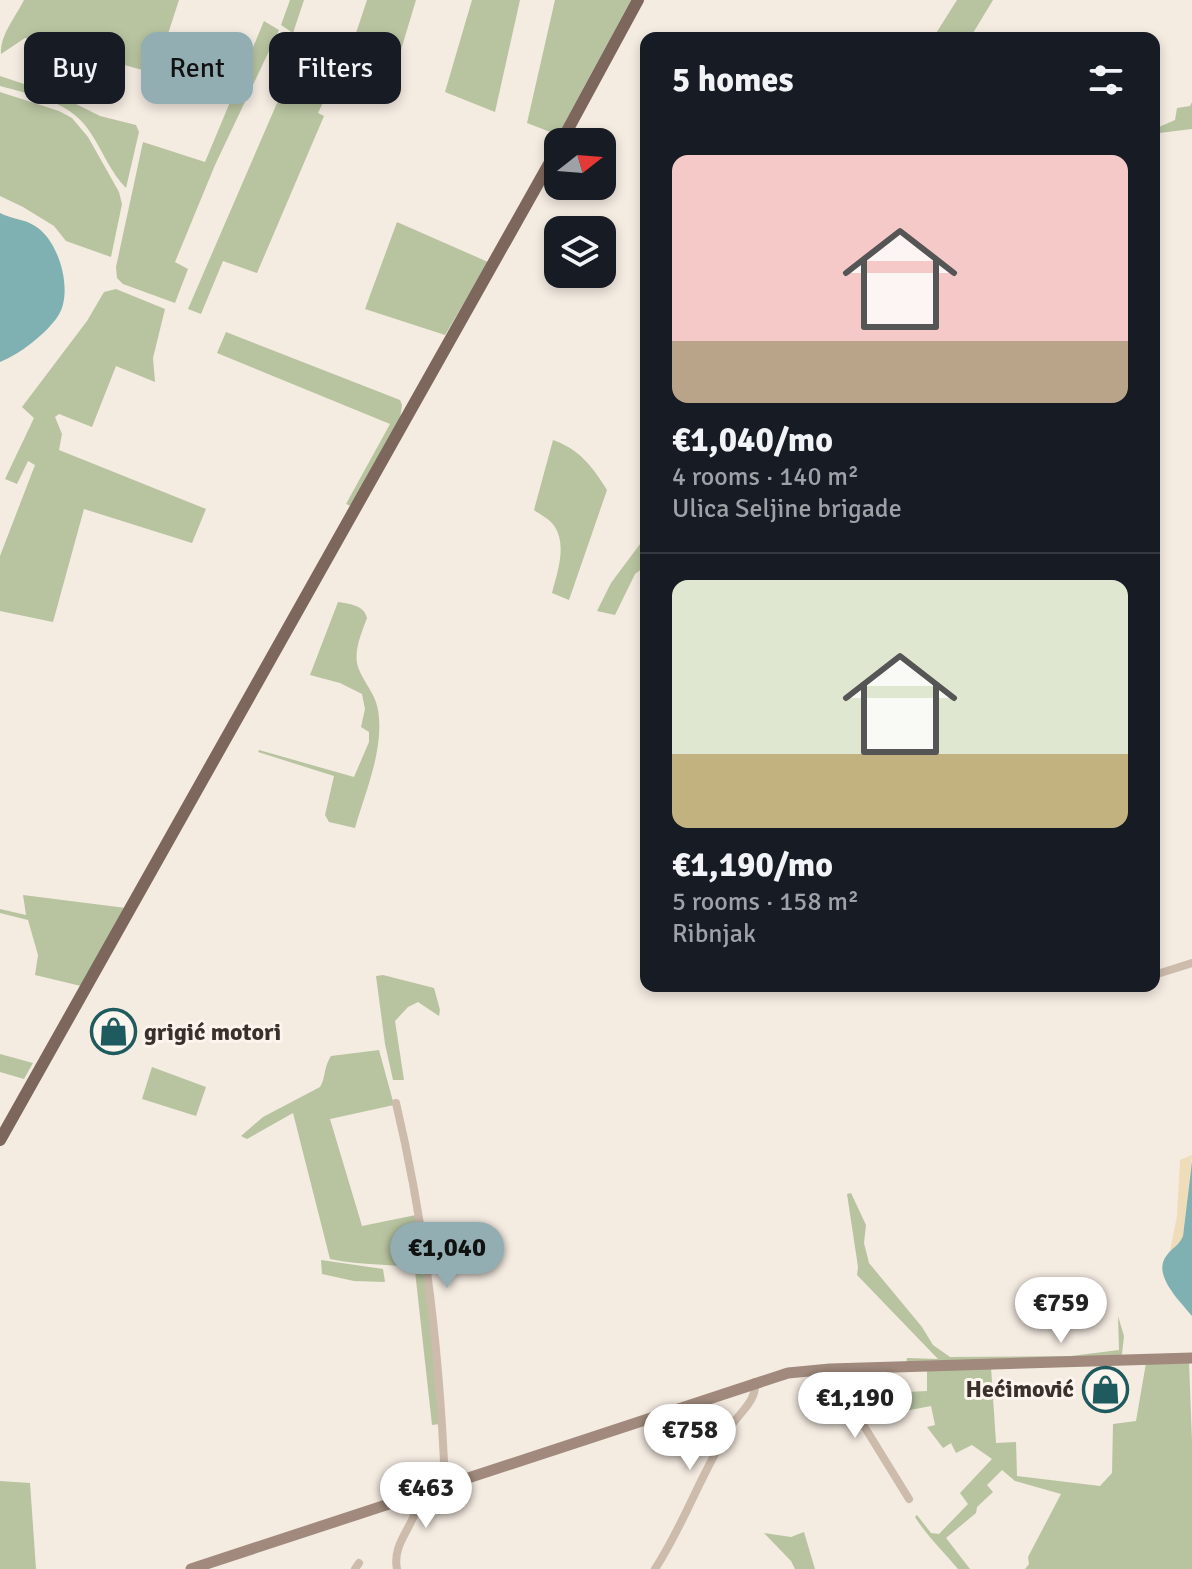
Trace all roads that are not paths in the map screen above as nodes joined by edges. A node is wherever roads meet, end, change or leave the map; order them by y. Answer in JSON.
{"nodes":[{"id":1,"x":638,"y":0,"type":"edge"},
{"id":2,"x":569,"y":128,"type":"edge"},
{"id":3,"x":544,"y":173,"type":"edge"},
{"id":4,"x":1192,"y":963,"type":"edge"},
{"id":5,"x":1160,"y":973,"type":"edge"},
{"id":6,"x":396,"y":1103,"type":"dead end"},
{"id":7,"x":0,"y":1140,"type":"edge"},
{"id":8,"x":1192,"y":1358,"type":"edge"},
{"id":9,"x":822,"y":1369,"type":"junction"},
{"id":10,"x":755,"y":1382,"type":"junction"},
{"id":11,"x":445,"y":1485,"type":"junction"},
{"id":12,"x":418,"y":1494,"type":"junction"},
{"id":13,"x":909,"y":1499,"type":"dead end"},
{"id":14,"x":191,"y":1569,"type":"edge"},
{"id":15,"x":397,"y":1569,"type":"edge"},
{"id":16,"x":655,"y":1569,"type":"edge"}],
"edges":[{"from":1,"to":2,"type":"main road"},
{"from":3,"to":7,"type":"main road"},
{"from":4,"to":5,"type":"street"},
{"from":6,"to":11,"type":"street"},
{"from":8,"to":9,"type":"main road"},
{"from":9,"to":10,"type":"main road"},
{"from":9,"to":13,"type":"street"},
{"from":10,"to":11,"type":"main road"},
{"from":10,"to":16,"type":"street"},
{"from":11,"to":12,"type":"main road"},
{"from":12,"to":14,"type":"main road"},
{"from":12,"to":15,"type":"street"}]}
